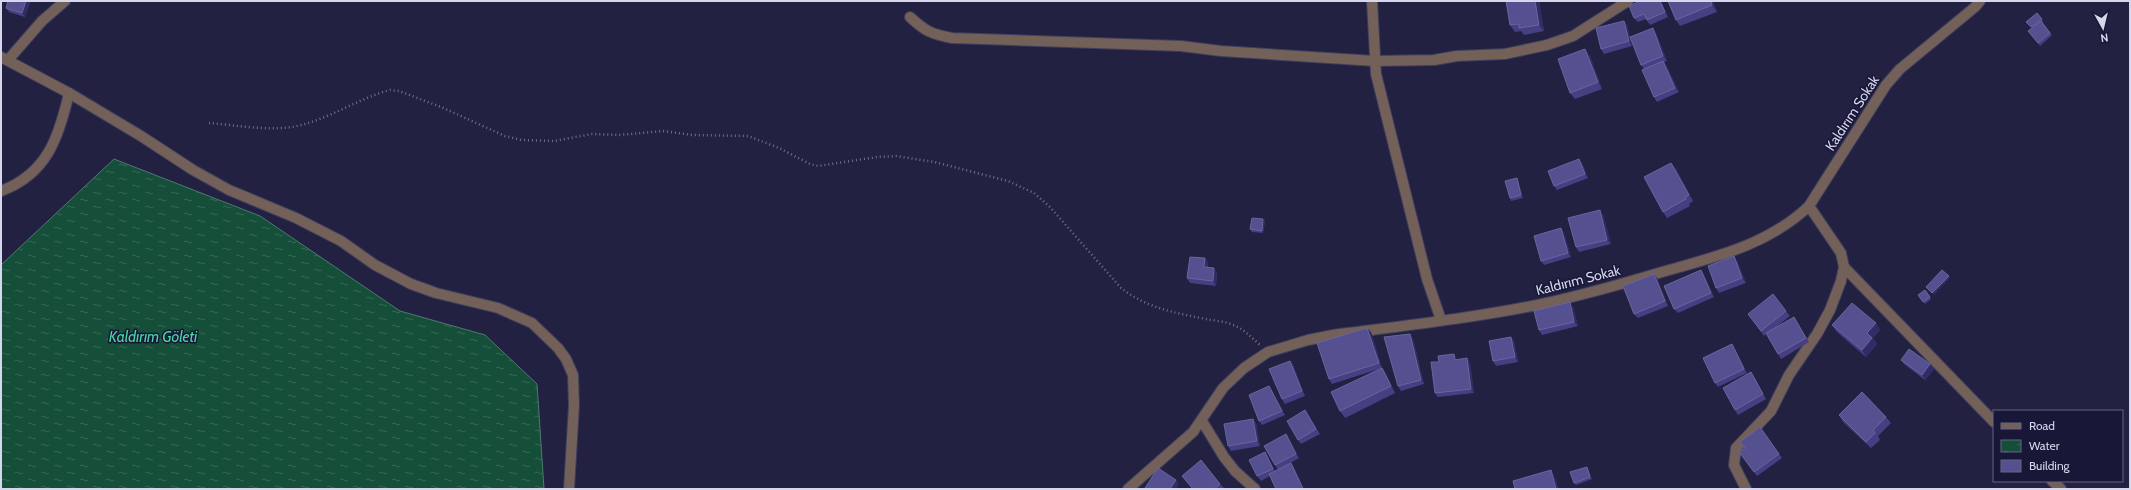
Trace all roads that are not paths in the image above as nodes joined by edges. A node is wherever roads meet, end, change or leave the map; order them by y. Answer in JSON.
{"nodes":[{"id":1,"x":65,"y":1,"type":"edge"},
{"id":2,"x":1372,"y":1,"type":"edge"},
{"id":3,"x":1628,"y":1,"type":"edge"},
{"id":4,"x":1980,"y":1,"type":"edge"},
{"id":5,"x":910,"y":17,"type":"dead end"},
{"id":6,"x":4,"y":58,"type":"edge"},
{"id":7,"x":1375,"y":61,"type":"junction"},
{"id":8,"x":69,"y":93,"type":"junction"},
{"id":9,"x":1,"y":191,"type":"edge"},
{"id":10,"x":1809,"y":206,"type":"junction"},
{"id":11,"x":1844,"y":267,"type":"junction"},
{"id":12,"x":1441,"y":320,"type":"junction"},
{"id":13,"x":1202,"y":421,"type":"junction"},
{"id":14,"x":1993,"y":421,"type":"edge"},
{"id":15,"x":2053,"y":482,"type":"edge"},
{"id":16,"x":1133,"y":488,"type":"edge"},
{"id":17,"x":569,"y":489,"type":"edge"},
{"id":18,"x":1255,"y":489,"type":"edge"},
{"id":19,"x":1746,"y":489,"type":"edge"},
{"id":20,"x":2061,"y":489,"type":"edge"}],
"edges":[{"from":1,"to":6,"type":"street"},
{"from":2,"to":7,"type":"street"},
{"from":3,"to":7,"type":"street"},
{"from":4,"to":10,"type":"street","name":"Kaldırım Sokak"},
{"from":5,"to":7,"type":"street"},
{"from":6,"to":8,"type":"street"},
{"from":7,"to":12,"type":"street"},
{"from":8,"to":9,"type":"street"},
{"from":8,"to":17,"type":"street"},
{"from":10,"to":11,"type":"street"},
{"from":10,"to":12,"type":"street","name":"Kaldırım Sokak"},
{"from":11,"to":14,"type":"street"},
{"from":11,"to":19,"type":"street"},
{"from":12,"to":13,"type":"street","name":"Kaldırım Sokak"},
{"from":13,"to":16,"type":"street","name":"Kaldırım Sokak"},
{"from":13,"to":18,"type":"street"},
{"from":15,"to":20,"type":"street"}]}
